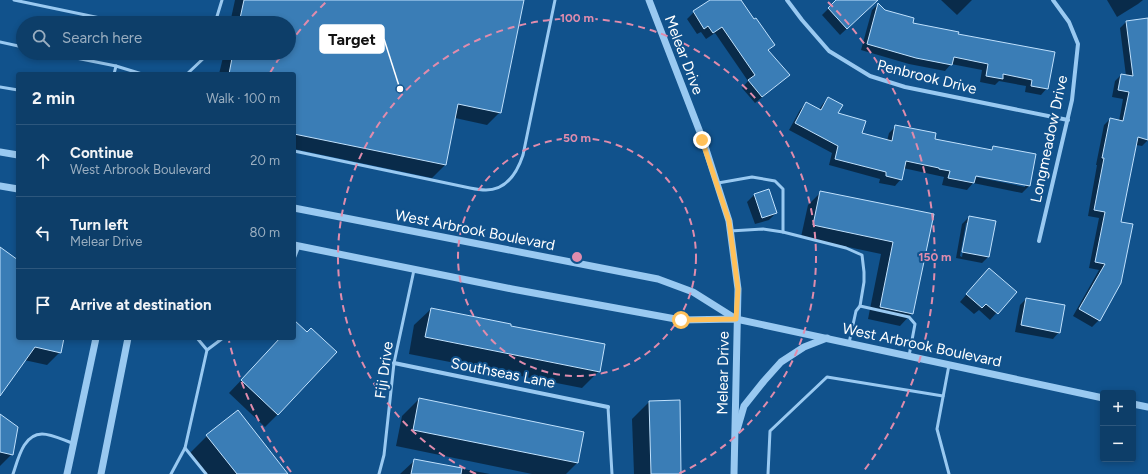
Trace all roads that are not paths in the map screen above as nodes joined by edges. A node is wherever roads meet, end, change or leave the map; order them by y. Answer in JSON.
{"nodes":[{"id":1,"x":14,"y":0,"type":"edge"},
{"id":2,"x":222,"y":0,"type":"edge"},
{"id":3,"x":555,"y":0,"type":"edge"},
{"id":4,"x":649,"y":0,"type":"edge"},
{"id":5,"x":787,"y":0,"type":"edge"},
{"id":6,"x":1053,"y":0,"type":"edge"},
{"id":7,"x":91,"y":16,"type":"edge"},
{"id":8,"x":217,"y":16,"type":"edge"},
{"id":9,"x":0,"y":42,"type":"edge"},
{"id":10,"x":16,"y":45,"type":"edge"},
{"id":11,"x":86,"y":60,"type":"edge"},
{"id":12,"x":202,"y":60,"type":"edge"},
{"id":13,"x":116,"y":66,"type":"junction"},
{"id":14,"x":114,"y":72,"type":"edge"},
{"id":15,"x":136,"y":72,"type":"edge"},
{"id":16,"x":189,"y":72,"type":"edge"},
{"id":17,"x":0,"y":87,"type":"edge"},
{"id":18,"x":16,"y":90,"type":"edge"},
{"id":19,"x":1068,"y":120,"type":"junction"},
{"id":20,"x":296,"y":151,"type":"edge"},
{"id":21,"x":0,"y":152,"type":"edge"},
{"id":22,"x":16,"y":156,"type":"edge"},
{"id":23,"x":716,"y":184,"type":"junction"},
{"id":24,"x":0,"y":186,"type":"edge"},
{"id":25,"x":16,"y":189,"type":"edge"},
{"id":26,"x":296,"y":208,"type":"edge"},
{"id":27,"x":730,"y":231,"type":"junction"},
{"id":28,"x":783,"y":232,"type":"junction"},
{"id":29,"x":1039,"y":241,"type":"dead end"},
{"id":30,"x":296,"y":246,"type":"edge"},
{"id":31,"x":414,"y":270,"type":"junction"},
{"id":32,"x":860,"y":306,"type":"junction"},
{"id":33,"x":736,"y":319,"type":"junction"},
{"id":34,"x":827,"y":338,"type":"junction"},
{"id":35,"x":96,"y":340,"type":"edge"},
{"id":36,"x":128,"y":340,"type":"edge"},
{"id":37,"x":199,"y":340,"type":"edge"},
{"id":38,"x":220,"y":340,"type":"edge"},
{"id":39,"x":849,"y":343,"type":"junction"},
{"id":40,"x":207,"y":350,"type":"junction"},
{"id":41,"x":909,"y":356,"type":"junction"},
{"id":42,"x":394,"y":363,"type":"junction"},
{"id":43,"x":950,"y":365,"type":"junction"},
{"id":44,"x":943,"y":396,"type":"junction"},
{"id":45,"x":1100,"y":397,"type":"edge"},
{"id":46,"x":1136,"y":405,"type":"edge"},
{"id":47,"x":608,"y":407,"type":"joint"},
{"id":48,"x":1148,"y":407,"type":"edge"},
{"id":49,"x":735,"y":438,"type":"junction"},
{"id":50,"x":74,"y":443,"type":"junction"},
{"id":51,"x":185,"y":448,"type":"junction"},
{"id":52,"x":13,"y":474,"type":"edge"},
{"id":53,"x":67,"y":474,"type":"edge"},
{"id":54,"x":101,"y":474,"type":"edge"},
{"id":55,"x":171,"y":474,"type":"edge"},
{"id":56,"x":206,"y":474,"type":"edge"},
{"id":57,"x":379,"y":474,"type":"edge"},
{"id":58,"x":612,"y":474,"type":"edge"},
{"id":59,"x":734,"y":474,"type":"edge"},
{"id":60,"x":768,"y":474,"type":"edge"},
{"id":61,"x":949,"y":474,"type":"edge"}],
"edges":[{"from":1,"to":7,"type":"lane"},
{"from":2,"to":8,"type":"lane"},
{"from":3,"to":20,"type":"lane"},
{"from":4,"to":23,"type":"street","name":"Melear Drive"},
{"from":5,"to":19,"type":"street","name":"Penbrook Drive"},
{"from":6,"to":19,"type":"street","name":"Longmeadow Drive"},
{"from":9,"to":10,"type":"lane"},
{"from":11,"to":13,"type":"lane"},
{"from":12,"to":16,"type":"lane"},
{"from":13,"to":14,"type":"lane"},
{"from":13,"to":15,"type":"lane"},
{"from":17,"to":18,"type":"lane"},
{"from":19,"to":29,"type":"street","name":"Longmeadow Drive"},
{"from":21,"to":22,"type":"street"},
{"from":23,"to":27,"type":"street","name":"Melear Drive"},
{"from":23,"to":28,"type":"lane"},
{"from":24,"to":25,"type":"street"},
{"from":26,"to":33,"type":"street","name":"West Arbrook Boulevard"},
{"from":27,"to":28,"type":"lane"},
{"from":27,"to":33,"type":"street","name":"Melear Drive"},
{"from":28,"to":32,"type":"lane"},
{"from":30,"to":31,"type":"street","name":"West Arbrook Boulevard"},
{"from":31,"to":33,"type":"street","name":"West Arbrook Boulevard"},
{"from":31,"to":42,"type":"lane","name":"Fiji Drive"},
{"from":32,"to":39,"type":"lane"},
{"from":32,"to":41,"type":"lane"},
{"from":33,"to":34,"type":"street","name":"West Arbrook Boulevard"},
{"from":33,"to":49,"type":"street","name":"Melear Drive"},
{"from":34,"to":39,"type":"street","name":"West Arbrook Boulevard"},
{"from":34,"to":49,"type":"street"},
{"from":35,"to":50,"type":"street"},
{"from":36,"to":54,"type":"street"},
{"from":37,"to":40,"type":"lane"},
{"from":38,"to":40,"type":"lane"},
{"from":39,"to":41,"type":"street","name":"West Arbrook Boulevard"},
{"from":40,"to":51,"type":"lane"},
{"from":41,"to":43,"type":"street","name":"West Arbrook Boulevard"},
{"from":42,"to":47,"type":"street","name":"Southseas Lane"},
{"from":42,"to":57,"type":"lane","name":"Fiji Drive"},
{"from":43,"to":44,"type":"lane"},
{"from":43,"to":45,"type":"street","name":"West Arbrook Boulevard"},
{"from":44,"to":60,"type":"lane"},
{"from":44,"to":61,"type":"lane"},
{"from":46,"to":48,"type":"street"},
{"from":47,"to":58,"type":"lane"},
{"from":49,"to":59,"type":"street","name":"Melear Drive"},
{"from":50,"to":52,"type":"lane"},
{"from":50,"to":53,"type":"street"},
{"from":51,"to":55,"type":"lane"},
{"from":51,"to":56,"type":"lane"}]}
